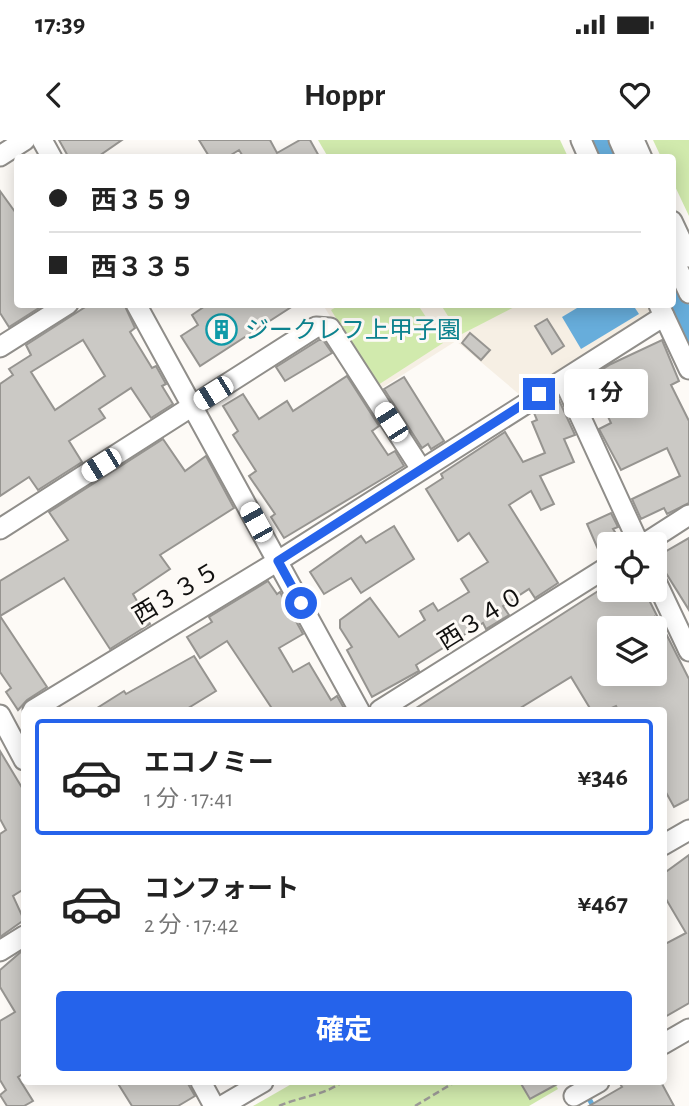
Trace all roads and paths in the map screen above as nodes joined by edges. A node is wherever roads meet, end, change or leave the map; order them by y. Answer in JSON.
{"nodes":[{"id":1,"x":25,"y":140,"type":"edge"},
{"id":2,"x":0,"y":156,"type":"edge"},
{"id":3,"x":676,"y":229,"type":"edge"},
{"id":4,"x":689,"y":257,"type":"edge"},
{"id":5,"x":676,"y":265,"type":"edge"},
{"id":6,"x":689,"y":293,"type":"edge"},
{"id":7,"x":62,"y":308,"type":"edge"},
{"id":8,"x":138,"y":308,"type":"edge"},
{"id":9,"x":662,"y":310,"type":"edge"},
{"id":10,"x":0,"y":347,"type":"edge"},
{"id":11,"x":689,"y":369,"type":"edge"},
{"id":12,"x":564,"y":381,"type":"junction"},
{"id":13,"x":192,"y":406,"type":"junction"},
{"id":14,"x":421,"y":468,"type":"junction"},
{"id":15,"x":689,"y":515,"type":"edge"},
{"id":16,"x":0,"y":529,"type":"edge"},
{"id":17,"x":635,"y":532,"type":"edge"},
{"id":18,"x":661,"y":532,"type":"edge"},
{"id":19,"x":278,"y":561,"type":"junction"},
{"id":20,"x":597,"y":574,"type":"edge"},
{"id":21,"x":666,"y":602,"type":"edge"},
{"id":22,"x":689,"y":651,"type":"edge"},
{"id":23,"x":38,"y":707,"type":"edge"},
{"id":24,"x":357,"y":707,"type":"edge"},
{"id":25,"x":385,"y":707,"type":"edge"},
{"id":26,"x":21,"y":717,"type":"edge"},
{"id":27,"x":2,"y":725,"type":"edge"},
{"id":28,"x":21,"y":755,"type":"edge"},
{"id":29,"x":689,"y":830,"type":"edge"},
{"id":30,"x":667,"y":843,"type":"edge"},
{"id":31,"x":21,"y":938,"type":"edge"},
{"id":32,"x":0,"y":951,"type":"edge"},
{"id":33,"x":689,"y":1028,"type":"edge"},
{"id":34,"x":667,"y":1042,"type":"edge"},
{"id":35,"x":203,"y":1085,"type":"edge"},
{"id":36,"x":258,"y":1085,"type":"edge"},
{"id":37,"x":338,"y":1085,"type":"edge"},
{"id":38,"x":450,"y":1085,"type":"edge"},
{"id":39,"x":593,"y":1085,"type":"edge"},
{"id":40,"x":573,"y":1095,"type":"edge"},
{"id":41,"x":215,"y":1106,"type":"edge"},
{"id":42,"x":222,"y":1106,"type":"edge"},
{"id":43,"x":279,"y":1106,"type":"edge"},
{"id":44,"x":415,"y":1106,"type":"edge"}],
"edges":[{"from":1,"to":2,"type":"street"},
{"from":3,"to":4,"type":"street"},
{"from":5,"to":6,"type":"street"},
{"from":7,"to":10,"type":"street"},
{"from":8,"to":13,"type":"street"},
{"from":9,"to":11,"type":"street"},
{"from":9,"to":12,"type":"street","name":"西３３５"},
{"from":12,"to":14,"type":"street","name":"西３３５"},
{"from":12,"to":17,"type":"street"},
{"from":13,"to":14,"type":"street"},
{"from":13,"to":16,"type":"street"},
{"from":13,"to":19,"type":"street"},
{"from":14,"to":19,"type":"street","name":"西３３５"},
{"from":15,"to":18,"type":"street"},
{"from":19,"to":23,"type":"street","name":"西３３５"},
{"from":19,"to":24,"type":"street"},
{"from":20,"to":25,"type":"street","name":"西３４０"},
{"from":21,"to":22,"type":"street"},
{"from":26,"to":27,"type":"street"},
{"from":27,"to":28,"type":"street"},
{"from":29,"to":30,"type":"street"},
{"from":31,"to":32,"type":"street"},
{"from":33,"to":34,"type":"street"},
{"from":35,"to":41,"type":"street"},
{"from":36,"to":42,"type":"street"},
{"from":37,"to":43,"type":"path"},
{"from":38,"to":44,"type":"path"},
{"from":39,"to":40,"type":"street"}]}
